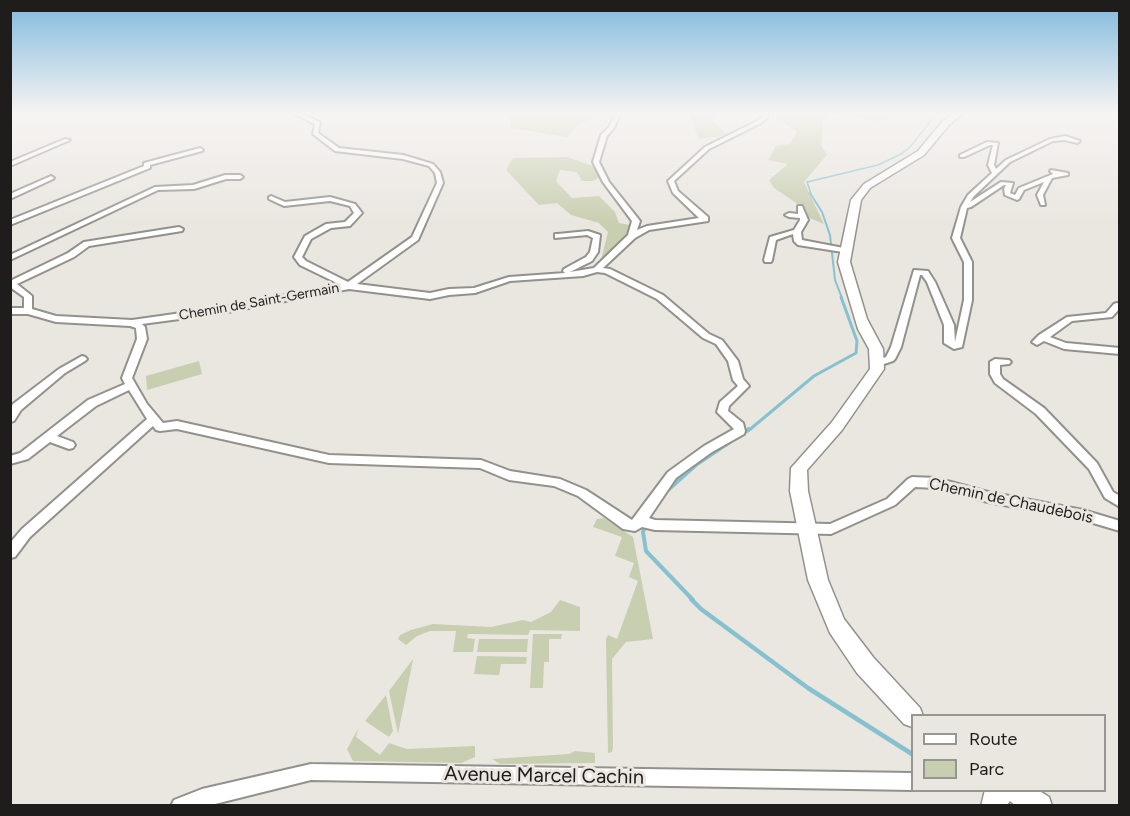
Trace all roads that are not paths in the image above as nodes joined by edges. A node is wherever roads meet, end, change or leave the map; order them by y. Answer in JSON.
{"nodes":[{"id":1,"x":43,"y":150,"type":"edge"},
{"id":2,"x":200,"y":150,"type":"dead end"},
{"id":3,"x":337,"y":150,"type":"edge"},
{"id":4,"x":600,"y":150,"type":"edge"},
{"id":5,"x":705,"y":150,"type":"edge"},
{"id":6,"x":923,"y":150,"type":"edge"},
{"id":7,"x":975,"y":150,"type":"edge"},
{"id":8,"x":995,"y":150,"type":"edge"},
{"id":9,"x":1031,"y":150,"type":"edge"},
{"id":10,"x":963,"y":156,"type":"dead end"},
{"id":11,"x":10,"y":164,"type":"edge"},
{"id":12,"x":995,"y":173,"type":"junction"},
{"id":13,"x":1058,"y":175,"type":"dead end"},
{"id":14,"x":240,"y":177,"type":"dead end"},
{"id":15,"x":51,"y":178,"type":"dead end"},
{"id":16,"x":1049,"y":179,"type":"junction"},
{"id":17,"x":10,"y":197,"type":"edge"},
{"id":18,"x":271,"y":198,"type":"dead end"},
{"id":19,"x":1043,"y":204,"type":"dead end"},
{"id":20,"x":800,"y":207,"type":"dead end"},
{"id":21,"x":964,"y":207,"type":"junction"},
{"id":22,"x":789,"y":215,"type":"dead end"},
{"id":23,"x":803,"y":216,"type":"junction"},
{"id":24,"x":10,"y":223,"type":"edge"},
{"id":25,"x":179,"y":230,"type":"dead end"},
{"id":26,"x":796,"y":232,"type":"junction"},
{"id":27,"x":558,"y":236,"type":"dead end"},
{"id":28,"x":632,"y":236,"type":"junction"},
{"id":29,"x":841,"y":250,"type":"junction"},
{"id":30,"x":10,"y":258,"type":"edge"},
{"id":31,"x":768,"y":260,"type":"dead end"},
{"id":32,"x":597,"y":270,"type":"junction"},
{"id":33,"x":560,"y":274,"type":"junction"},
{"id":34,"x":11,"y":283,"type":"edge"},
{"id":35,"x":349,"y":286,"type":"junction"},
{"id":36,"x":1117,"y":306,"type":"dead end"},
{"id":37,"x":10,"y":311,"type":"edge"},
{"id":38,"x":28,"y":311,"type":"junction"},
{"id":39,"x":863,"y":322,"type":"junction"},
{"id":40,"x":132,"y":323,"type":"junction"},
{"id":41,"x":1119,"y":351,"type":"edge"},
{"id":42,"x":82,"y":359,"type":"dead end"},
{"id":43,"x":1006,"y":362,"type":"dead end"},
{"id":44,"x":878,"y":363,"type":"junction"},
{"id":45,"x":131,"y":385,"type":"junction"},
{"id":46,"x":851,"y":403,"type":"junction"},
{"id":47,"x":10,"y":418,"type":"edge"},
{"id":48,"x":157,"y":423,"type":"junction"},
{"id":49,"x":48,"y":437,"type":"junction"},
{"id":50,"x":69,"y":445,"type":"dead end"},
{"id":51,"x":10,"y":460,"type":"edge"},
{"id":52,"x":1119,"y":502,"type":"edge"},
{"id":53,"x":640,"y":521,"type":"junction"},
{"id":54,"x":1119,"y":526,"type":"edge"},
{"id":55,"x":807,"y":529,"type":"junction"},
{"id":56,"x":10,"y":553,"type":"edge"},
{"id":57,"x":911,"y":715,"type":"edge"},
{"id":58,"x":911,"y":782,"type":"edge"},
{"id":59,"x":998,"y":795,"type":"edge"},
{"id":60,"x":180,"y":806,"type":"edge"},
{"id":61,"x":1040,"y":806,"type":"edge"}],
"edges":[{"from":1,"to":11,"type":"street"},
{"from":2,"to":24,"type":"street"},
{"from":3,"to":35,"type":"street","name":"Chemin de Saint-Germain"},
{"from":4,"to":28,"type":"street"},
{"from":5,"to":28,"type":"street"},
{"from":6,"to":29,"type":"main road"},
{"from":7,"to":10,"type":"street"},
{"from":8,"to":12,"type":"street"},
{"from":9,"to":12,"type":"street"},
{"from":12,"to":21,"type":"street"},
{"from":13,"to":16,"type":"street"},
{"from":14,"to":30,"type":"street"},
{"from":15,"to":17,"type":"street"},
{"from":16,"to":19,"type":"street"},
{"from":16,"to":21,"type":"street"},
{"from":18,"to":35,"type":"street"},
{"from":20,"to":23,"type":"street"},
{"from":21,"to":44,"type":"street"},
{"from":22,"to":23,"type":"street"},
{"from":23,"to":26,"type":"street"},
{"from":25,"to":34,"type":"street"},
{"from":26,"to":29,"type":"street"},
{"from":26,"to":31,"type":"street"},
{"from":27,"to":33,"type":"street"},
{"from":28,"to":32,"type":"street"},
{"from":29,"to":39,"type":"main road"},
{"from":32,"to":33,"type":"street"},
{"from":32,"to":53,"type":"street"},
{"from":33,"to":35,"type":"street"},
{"from":34,"to":38,"type":"street"},
{"from":35,"to":40,"type":"street","name":"Chemin de Saint-Germain"},
{"from":36,"to":41,"type":"street"},
{"from":37,"to":38,"type":"street","name":"Chemin de Saint-Germain"},
{"from":38,"to":40,"type":"street","name":"Chemin de Saint-Germain"},
{"from":39,"to":44,"type":"main road"},
{"from":39,"to":46,"type":"main road"},
{"from":40,"to":45,"type":"street"},
{"from":42,"to":47,"type":"street"},
{"from":43,"to":52,"type":"street","name":"Chemin de Chaudebois"},
{"from":44,"to":46,"type":"main road"},
{"from":45,"to":48,"type":"street"},
{"from":45,"to":49,"type":"street"},
{"from":46,"to":55,"type":"main road"},
{"from":48,"to":53,"type":"street"},
{"from":48,"to":56,"type":"street"},
{"from":49,"to":50,"type":"street"},
{"from":49,"to":51,"type":"street"},
{"from":53,"to":55,"type":"street"},
{"from":54,"to":55,"type":"street","name":"Chemin de Chaudebois"},
{"from":55,"to":57,"type":"main road"},
{"from":58,"to":60,"type":"street","name":"Avenue Marcel Cachin"},
{"from":59,"to":61,"type":"main road"}]}
